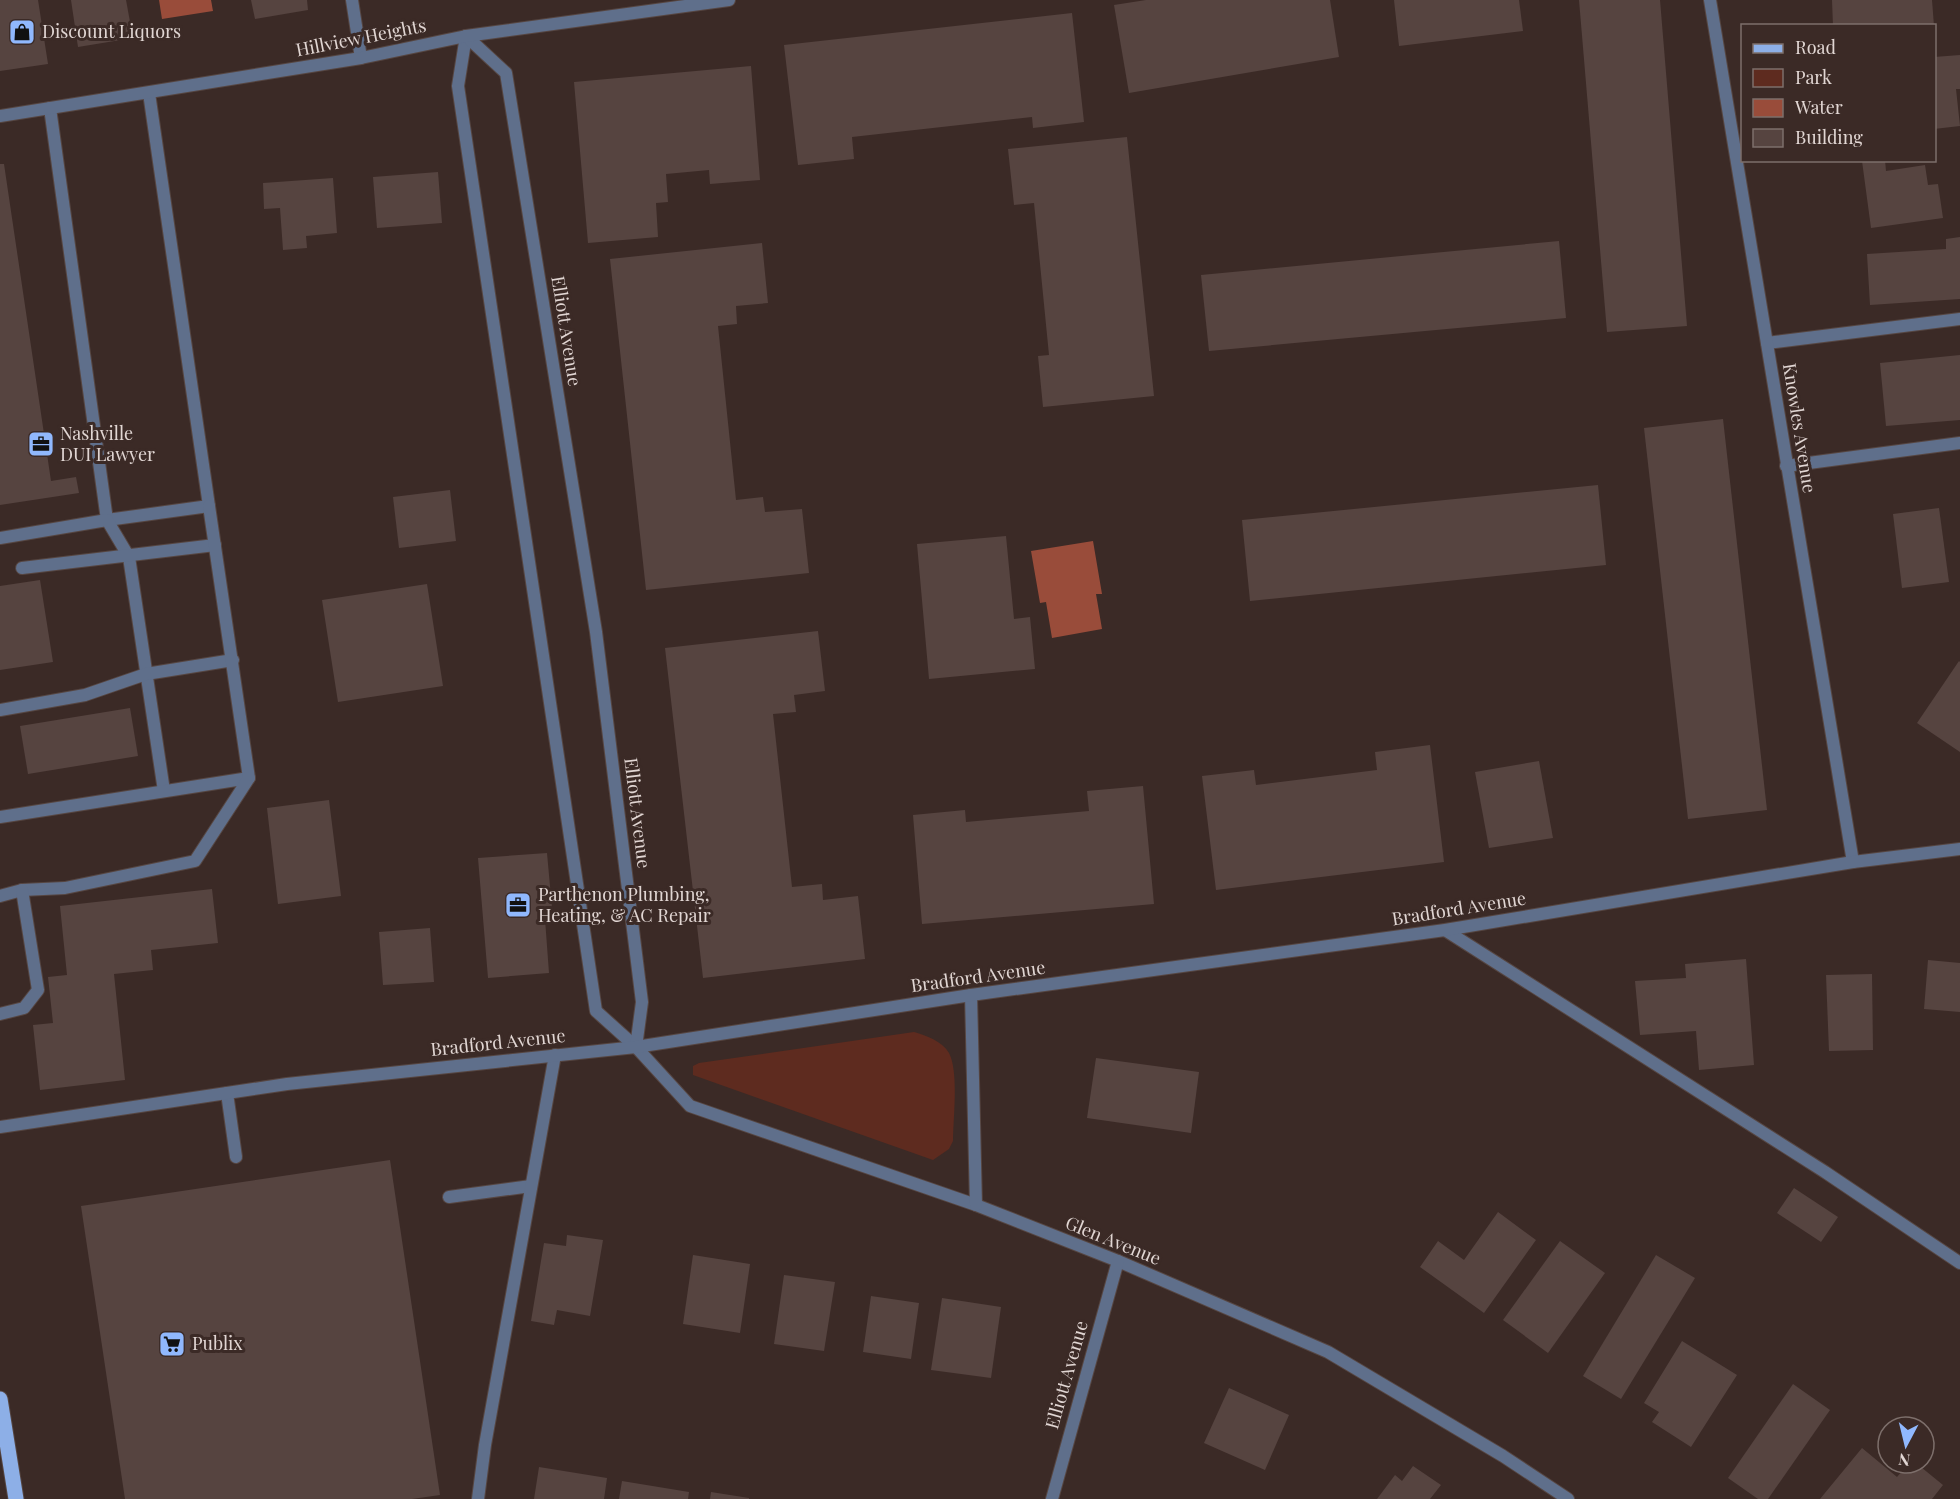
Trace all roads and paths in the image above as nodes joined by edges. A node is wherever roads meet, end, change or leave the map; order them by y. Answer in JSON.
{"nodes":[{"id":1,"x":352,"y":0,"type":"edge"},
{"id":2,"x":729,"y":0,"type":"edge"},
{"id":3,"x":1710,"y":0,"type":"edge"},
{"id":4,"x":466,"y":36,"type":"junction"},
{"id":5,"x":361,"y":58,"type":"junction"},
{"id":6,"x":149,"y":93,"type":"junction"},
{"id":7,"x":50,"y":108,"type":"junction"},
{"id":8,"x":0,"y":116,"type":"edge"},
{"id":9,"x":1960,"y":319,"type":"edge"},
{"id":10,"x":1767,"y":343,"type":"junction"},
{"id":11,"x":1960,"y":443,"type":"edge"},
{"id":12,"x":1786,"y":466,"type":"junction"},
{"id":13,"x":209,"y":506,"type":"junction"},
{"id":14,"x":108,"y":520,"type":"junction"},
{"id":15,"x":0,"y":538,"type":"edge"},
{"id":16,"x":215,"y":545,"type":"junction"},
{"id":17,"x":129,"y":557,"type":"junction"},
{"id":18,"x":22,"y":568,"type":"dead end"},
{"id":19,"x":232,"y":660,"type":"junction"},
{"id":20,"x":146,"y":674,"type":"junction"},
{"id":21,"x":0,"y":710,"type":"edge"},
{"id":22,"x":249,"y":778,"type":"junction"},
{"id":23,"x":164,"y":791,"type":"junction"},
{"id":24,"x":0,"y":817,"type":"edge"},
{"id":25,"x":1960,"y":849,"type":"edge"},
{"id":26,"x":1853,"y":862,"type":"junction"},
{"id":27,"x":22,"y":890,"type":"junction"},
{"id":28,"x":0,"y":896,"type":"edge"},
{"id":29,"x":1445,"y":930,"type":"junction"},
{"id":30,"x":971,"y":995,"type":"junction"},
{"id":31,"x":0,"y":1014,"type":"edge"},
{"id":32,"x":636,"y":1047,"type":"junction"},
{"id":33,"x":555,"y":1055,"type":"junction"},
{"id":34,"x":227,"y":1093,"type":"junction"},
{"id":35,"x":0,"y":1127,"type":"edge"},
{"id":36,"x":236,"y":1157,"type":"dead end"},
{"id":37,"x":531,"y":1186,"type":"junction"},
{"id":38,"x":449,"y":1197,"type":"dead end"},
{"id":39,"x":976,"y":1205,"type":"junction"},
{"id":40,"x":1958,"y":1258,"type":"edge"},
{"id":41,"x":1118,"y":1262,"type":"junction"},
{"id":42,"x":0,"y":1399,"type":"edge"},
{"id":43,"x":16,"y":1499,"type":"edge"},
{"id":44,"x":478,"y":1499,"type":"edge"},
{"id":45,"x":1052,"y":1499,"type":"edge"},
{"id":46,"x":1568,"y":1499,"type":"edge"}],
"edges":[{"from":1,"to":5,"type":"street"},
{"from":2,"to":4,"type":"street","name":"Hillview Heights"},
{"from":3,"to":10,"type":"street","name":"Knowles Avenue"},
{"from":4,"to":5,"type":"street","name":"Hillview Heights"},
{"from":4,"to":32,"type":"street","name":"Elliott Avenue"},
{"from":4,"to":32,"type":"street"},
{"from":5,"to":6,"type":"street","name":"Hillview Heights"},
{"from":6,"to":7,"type":"street","name":"Hillview Heights"},
{"from":6,"to":13,"type":"street"},
{"from":7,"to":8,"type":"street","name":"Hillview Heights"},
{"from":7,"to":14,"type":"street"},
{"from":9,"to":10,"type":"street"},
{"from":10,"to":12,"type":"street","name":"Knowles Avenue"},
{"from":11,"to":12,"type":"street"},
{"from":12,"to":26,"type":"street","name":"Knowles Avenue"},
{"from":13,"to":14,"type":"street"},
{"from":13,"to":16,"type":"street"},
{"from":14,"to":15,"type":"street"},
{"from":14,"to":17,"type":"street"},
{"from":16,"to":17,"type":"street"},
{"from":16,"to":19,"type":"street"},
{"from":17,"to":18,"type":"street"},
{"from":17,"to":20,"type":"street"},
{"from":19,"to":20,"type":"street"},
{"from":19,"to":22,"type":"street"},
{"from":20,"to":21,"type":"street"},
{"from":20,"to":23,"type":"street"},
{"from":22,"to":23,"type":"street"},
{"from":22,"to":27,"type":"street"},
{"from":23,"to":24,"type":"street"},
{"from":25,"to":26,"type":"street","name":"Bradford Avenue"},
{"from":26,"to":29,"type":"street","name":"Bradford Avenue"},
{"from":27,"to":28,"type":"street"},
{"from":27,"to":31,"type":"street"},
{"from":29,"to":30,"type":"street","name":"Bradford Avenue"},
{"from":29,"to":40,"type":"street"},
{"from":30,"to":32,"type":"street","name":"Bradford Avenue"},
{"from":30,"to":39,"type":"street"},
{"from":32,"to":33,"type":"street","name":"Bradford Avenue"},
{"from":32,"to":39,"type":"street","name":"Glen Avenue"},
{"from":33,"to":34,"type":"street","name":"Bradford Avenue"},
{"from":33,"to":37,"type":"street"},
{"from":34,"to":35,"type":"street","name":"Bradford Avenue"},
{"from":34,"to":36,"type":"street"},
{"from":37,"to":38,"type":"street"},
{"from":37,"to":44,"type":"street"},
{"from":39,"to":41,"type":"street","name":"Glen Avenue"},
{"from":41,"to":45,"type":"street","name":"Elliott Avenue"},
{"from":41,"to":46,"type":"street","name":"Glen Avenue"},
{"from":42,"to":43,"type":"main road"}]}
